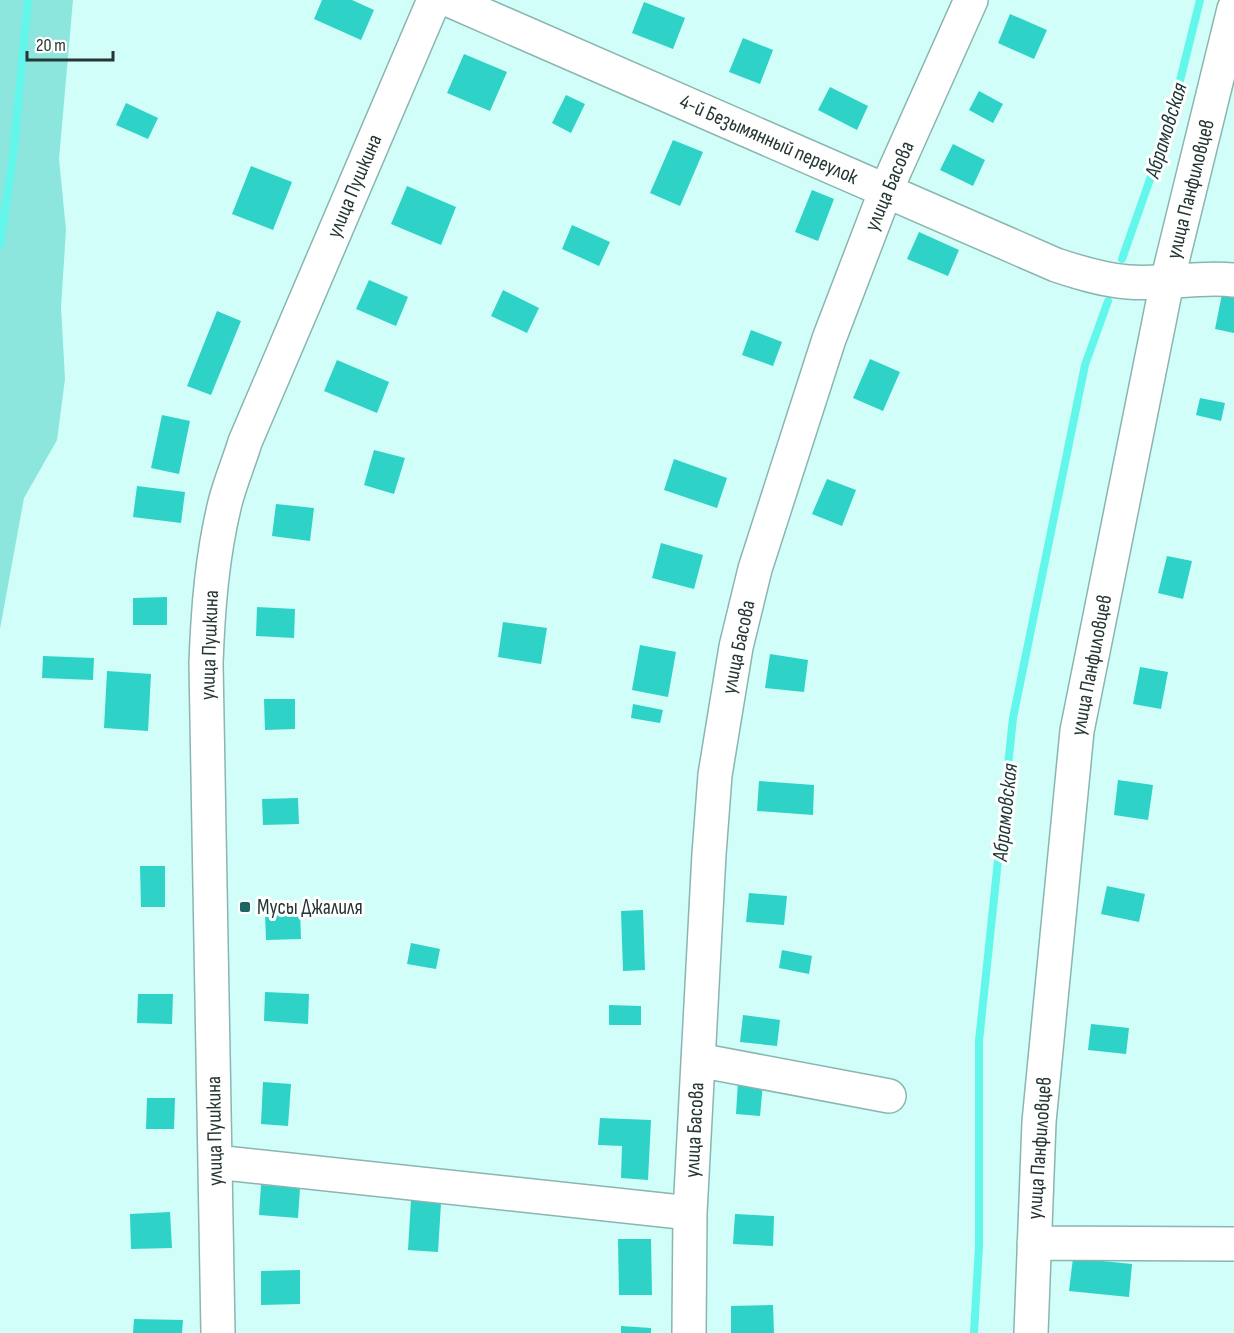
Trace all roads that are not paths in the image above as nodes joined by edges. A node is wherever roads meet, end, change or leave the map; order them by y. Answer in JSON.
{"nodes":[{"id":1,"x":434,"y":0,"type":"edge"},
{"id":2,"x":449,"y":0,"type":"edge"},
{"id":3,"x":971,"y":0,"type":"edge"},
{"id":4,"x":1234,"y":9,"type":"edge"},
{"id":5,"x":886,"y":190,"type":"junction"},
{"id":6,"x":1234,"y":280,"type":"edge"},
{"id":7,"x":1167,"y":282,"type":"junction"},
{"id":8,"x":698,"y":1060,"type":"junction"},
{"id":9,"x":889,"y":1096,"type":"dead end"},
{"id":10,"x":215,"y":1162,"type":"junction"},
{"id":11,"x":690,"y":1213,"type":"junction"},
{"id":12,"x":1034,"y":1243,"type":"junction"},
{"id":13,"x":1234,"y":1244,"type":"edge"},
{"id":14,"x":218,"y":1333,"type":"edge"},
{"id":15,"x":688,"y":1333,"type":"edge"},
{"id":16,"x":1031,"y":1333,"type":"edge"}],
"edges":[{"from":1,"to":10,"type":"street","name":"улица Пушкина"},
{"from":2,"to":5,"type":"street","name":"4-й Безымянный переулок"},
{"from":3,"to":5,"type":"street","name":"улица Басова"},
{"from":4,"to":7,"type":"street","name":"улица Панфиловцев"},
{"from":5,"to":7,"type":"street","name":"4-й Безымянный переулок"},
{"from":5,"to":8,"type":"street","name":"улица Басова"},
{"from":6,"to":7,"type":"street","name":"4-й Безымянный переулок"},
{"from":7,"to":12,"type":"street","name":"улица Панфиловцев"},
{"from":8,"to":9,"type":"street"},
{"from":8,"to":11,"type":"street","name":"улица Басова"},
{"from":10,"to":11,"type":"street"},
{"from":10,"to":14,"type":"street","name":"улица Пушкина"},
{"from":11,"to":15,"type":"street","name":"улица Басова"},
{"from":12,"to":13,"type":"street"},
{"from":12,"to":16,"type":"street","name":"улица Панфиловцев"}]}
